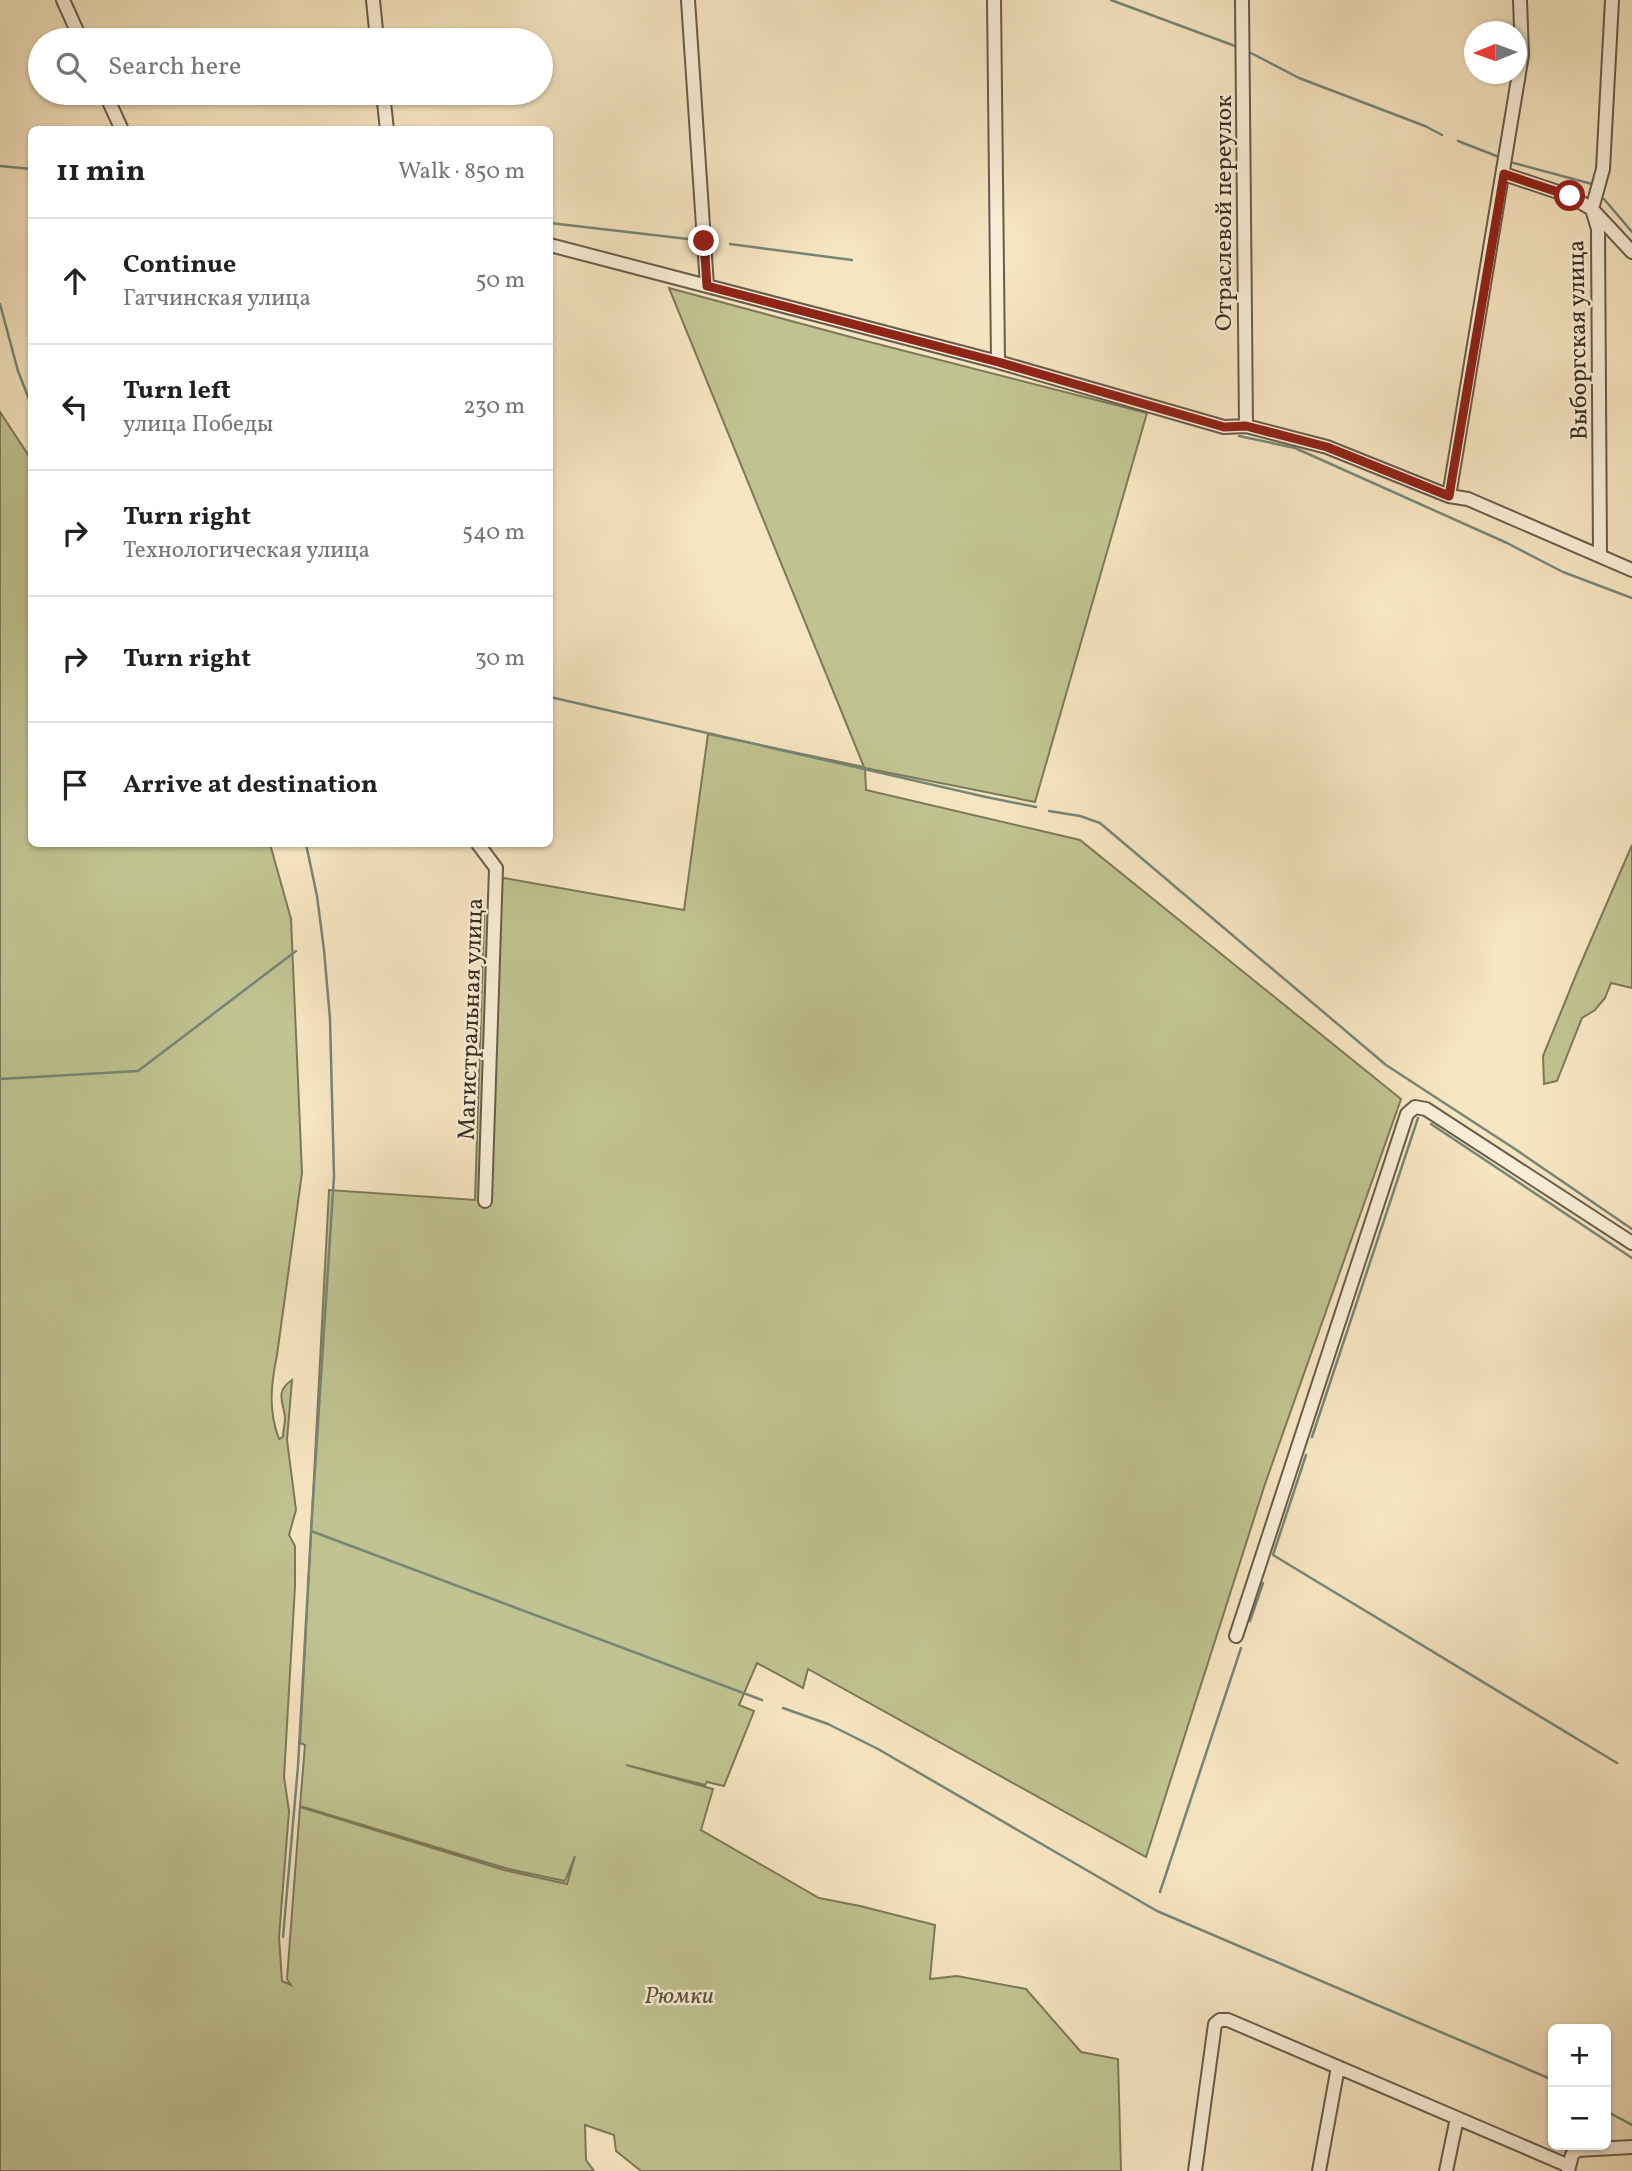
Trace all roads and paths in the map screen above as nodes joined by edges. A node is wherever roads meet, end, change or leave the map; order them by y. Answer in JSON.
{"nodes":[{"id":1,"x":63,"y":0,"type":"edge"},
{"id":2,"x":373,"y":0,"type":"edge"},
{"id":3,"x":688,"y":0,"type":"edge"},
{"id":4,"x":994,"y":0,"type":"edge"},
{"id":5,"x":1242,"y":0,"type":"edge"},
{"id":6,"x":1520,"y":0,"type":"edge"},
{"id":7,"x":1612,"y":0,"type":"edge"},
{"id":8,"x":76,"y":28,"type":"edge"},
{"id":9,"x":376,"y":28,"type":"edge"},
{"id":10,"x":110,"y":105,"type":"edge"},
{"id":11,"x":384,"y":105,"type":"edge"},
{"id":12,"x":119,"y":126,"type":"edge"},
{"id":13,"x":387,"y":126,"type":"edge"},
{"id":14,"x":1504,"y":174,"type":"junction"},
{"id":15,"x":1592,"y":209,"type":"junction"},
{"id":16,"x":553,"y":246,"type":"edge"},
{"id":17,"x":1632,"y":252,"type":"edge"},
{"id":18,"x":707,"y":286,"type":"junction"},
{"id":19,"x":998,"y":362,"type":"junction"},
{"id":20,"x":1246,"y":426,"type":"junction"},
{"id":21,"x":1449,"y":496,"type":"junction"},
{"id":22,"x":1600,"y":555,"type":"junction"},
{"id":23,"x":1632,"y":570,"type":"edge"},
{"id":24,"x":480,"y":847,"type":"edge"},
{"id":25,"x":485,"y":1201,"type":"dead end"},
{"id":26,"x":1632,"y":1243,"type":"edge"},
{"id":27,"x":1236,"y":1636,"type":"dead end"},
{"id":28,"x":1338,"y":2067,"type":"junction"},
{"id":29,"x":1457,"y":2118,"type":"junction"},
{"id":30,"x":1632,"y":2147,"type":"edge"},
{"id":31,"x":1568,"y":2168,"type":"edge"},
{"id":32,"x":1195,"y":2171,"type":"edge"},
{"id":33,"x":1319,"y":2171,"type":"edge"},
{"id":34,"x":1446,"y":2171,"type":"edge"}],
"edges":[{"from":1,"to":8,"type":"street"},
{"from":2,"to":9,"type":"street"},
{"from":3,"to":18,"type":"street"},
{"from":4,"to":19,"type":"street"},
{"from":5,"to":20,"type":"street","name":"Отраслевой переулок"},
{"from":6,"to":14,"type":"street"},
{"from":7,"to":15,"type":"street","name":"Выборгская улица"},
{"from":10,"to":12,"type":"street"},
{"from":11,"to":13,"type":"street"},
{"from":14,"to":15,"type":"street"},
{"from":14,"to":21,"type":"street"},
{"from":15,"to":17,"type":"street"},
{"from":15,"to":22,"type":"street","name":"Выборгская улица"},
{"from":16,"to":18,"type":"street"},
{"from":18,"to":19,"type":"street"},
{"from":19,"to":20,"type":"street"},
{"from":20,"to":21,"type":"street"},
{"from":21,"to":22,"type":"street"},
{"from":22,"to":23,"type":"street"},
{"from":24,"to":25,"type":"street","name":"Магистральная улица"},
{"from":26,"to":27,"type":"street"},
{"from":28,"to":29,"type":"street"},
{"from":28,"to":32,"type":"street"},
{"from":28,"to":33,"type":"street"},
{"from":29,"to":31,"type":"street"},
{"from":29,"to":34,"type":"street"},
{"from":30,"to":31,"type":"street"}]}
